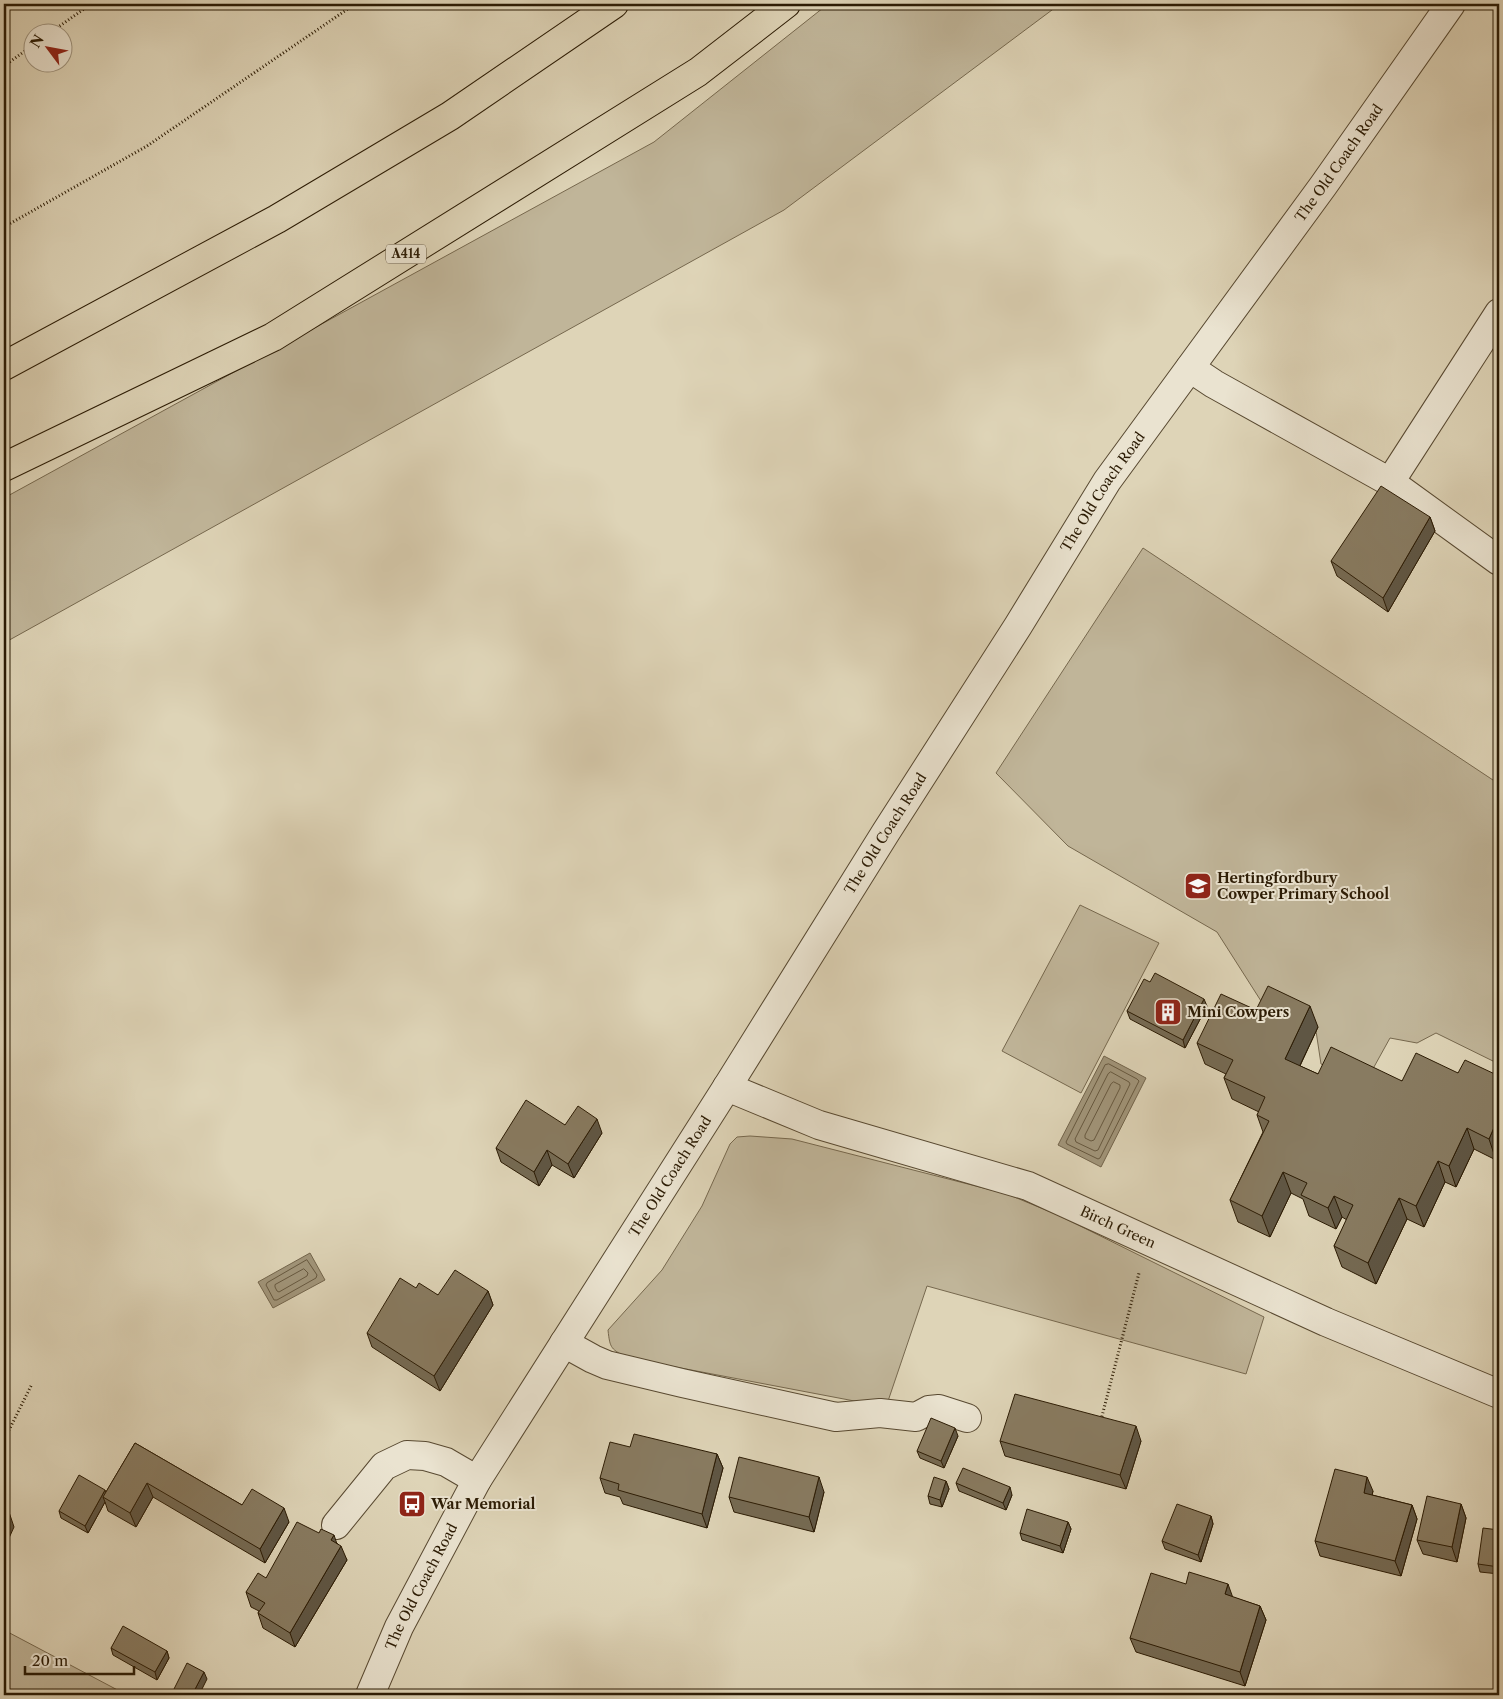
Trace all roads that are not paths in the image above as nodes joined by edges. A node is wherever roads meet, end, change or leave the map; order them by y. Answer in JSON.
{"nodes":[{"id":1,"x":614,"y":4,"type":"edge"},
{"id":2,"x":786,"y":4,"type":"edge"},
{"id":3,"x":1451,"y":4,"type":"edge"},
{"id":4,"x":1499,"y":312,"type":"edge"},
{"id":5,"x":4,"y":366,"type":"edge"},
{"id":6,"x":1190,"y":368,"type":"junction"},
{"id":7,"x":4,"y":467,"type":"edge"},
{"id":8,"x":1390,"y":482,"type":"junction"},
{"id":9,"x":1499,"y":561,"type":"edge"},
{"id":10,"x":727,"y":1087,"type":"junction"},
{"id":11,"x":564,"y":1343,"type":"junction"},
{"id":12,"x":1499,"y":1394,"type":"edge"},
{"id":13,"x":967,"y":1418,"type":"dead end"},
{"id":14,"x":477,"y":1480,"type":"junction"},
{"id":15,"x":336,"y":1525,"type":"dead end"},
{"id":16,"x":370,"y":1695,"type":"edge"}],
"edges":[{"from":1,"to":5,"type":"highway"},
{"from":2,"to":7,"type":"highway","number":"A414"},
{"from":3,"to":6,"type":"street","name":"The Old Coach Road"},
{"from":4,"to":8,"type":"street"},
{"from":6,"to":8,"type":"street"},
{"from":6,"to":10,"type":"street","name":"The Old Coach Road"},
{"from":8,"to":9,"type":"street"},
{"from":10,"to":11,"type":"street","name":"The Old Coach Road"},
{"from":10,"to":12,"type":"street","name":"Birch Green"},
{"from":11,"to":13,"type":"street"},
{"from":11,"to":14,"type":"street","name":"The Old Coach Road"},
{"from":14,"to":15,"type":"street"},
{"from":14,"to":16,"type":"street","name":"The Old Coach Road"}]}
